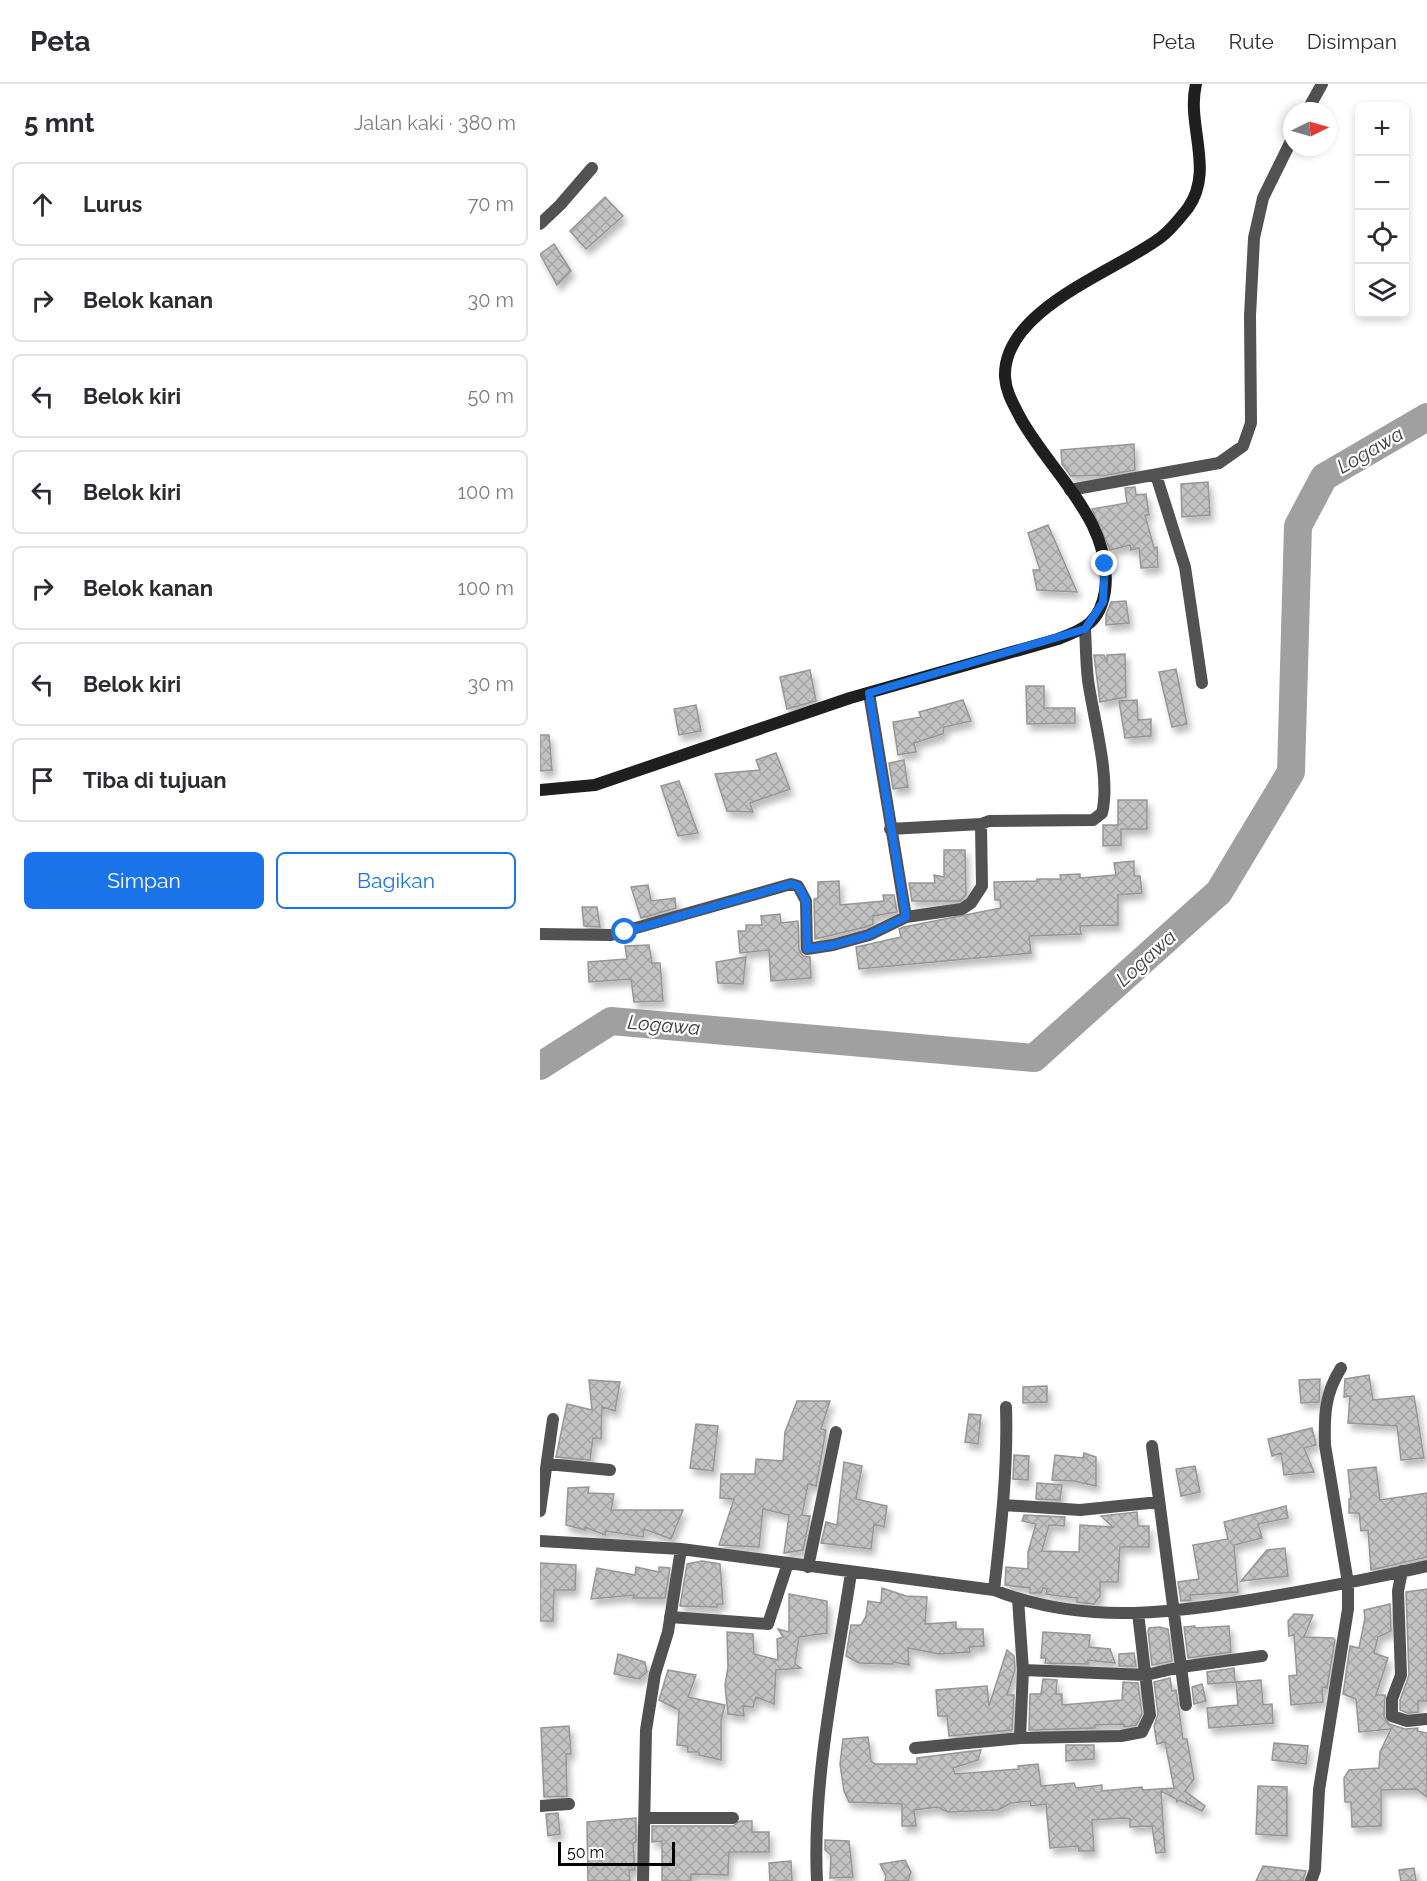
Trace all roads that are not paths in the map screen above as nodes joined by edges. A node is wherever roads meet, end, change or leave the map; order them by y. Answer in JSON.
{"nodes":[{"id":1,"x":1196,"y":84,"type":"edge"},
{"id":2,"x":1322,"y":84,"type":"edge"},
{"id":3,"x":1312,"y":102,"type":"edge"},
{"id":4,"x":1284,"y":156,"type":"edge"},
{"id":5,"x":592,"y":168,"type":"dead end"},
{"id":6,"x":540,"y":224,"type":"edge"},
{"id":7,"x":1156,"y":474,"type":"junction"},
{"id":8,"x":1070,"y":490,"type":"junction"},
{"id":9,"x":1085,"y":629,"type":"junction"},
{"id":10,"x":1202,"y":683,"type":"dead end"},
{"id":11,"x":869,"y":693,"type":"junction"},
{"id":12,"x":540,"y":790,"type":"edge"},
{"id":13,"x":981,"y":824,"type":"junction"},
{"id":14,"x":890,"y":829,"type":"junction"},
{"id":15,"x":906,"y":917,"type":"junction"},
{"id":16,"x":540,"y":934,"type":"edge"},
{"id":17,"x":1341,"y":1368,"type":"dead end"},
{"id":18,"x":1006,"y":1407,"type":"dead end"},
{"id":19,"x":553,"y":1419,"type":"dead end"},
{"id":20,"x":836,"y":1432,"type":"dead end"},
{"id":21,"x":1152,"y":1446,"type":"dead end"},
{"id":22,"x":547,"y":1464,"type":"junction"},
{"id":23,"x":610,"y":1470,"type":"dead end"},
{"id":24,"x":1159,"y":1502,"type":"junction"},
{"id":25,"x":1004,"y":1505,"type":"junction"},
{"id":26,"x":540,"y":1510,"type":"edge"},
{"id":27,"x":540,"y":1541,"type":"edge"},
{"id":28,"x":681,"y":1549,"type":"junction"},
{"id":29,"x":788,"y":1563,"type":"junction"},
{"id":30,"x":1427,"y":1566,"type":"edge"},
{"id":31,"x":808,"y":1567,"type":"junction"},
{"id":32,"x":1402,"y":1571,"type":"junction"},
{"id":33,"x":851,"y":1573,"type":"junction"},
{"id":34,"x":1348,"y":1583,"type":"junction"},
{"id":35,"x":994,"y":1590,"type":"junction"},
{"id":36,"x":1017,"y":1599,"type":"junction"},
{"id":37,"x":1138,"y":1613,"type":"junction"},
{"id":38,"x":1174,"y":1613,"type":"junction"},
{"id":39,"x":670,"y":1617,"type":"junction"},
{"id":40,"x":1262,"y":1656,"type":"dead end"},
{"id":41,"x":1181,"y":1667,"type":"junction"},
{"id":42,"x":1023,"y":1670,"type":"junction"},
{"id":43,"x":1146,"y":1675,"type":"junction"},
{"id":44,"x":1186,"y":1705,"type":"dead end"},
{"id":45,"x":1427,"y":1719,"type":"edge"},
{"id":46,"x":1020,"y":1738,"type":"junction"},
{"id":47,"x":915,"y":1748,"type":"dead end"},
{"id":48,"x":569,"y":1804,"type":"dead end"},
{"id":49,"x":540,"y":1806,"type":"edge"},
{"id":50,"x":646,"y":1818,"type":"junction"},
{"id":51,"x":733,"y":1818,"type":"dead end"},
{"id":52,"x":643,"y":1881,"type":"edge"},
{"id":53,"x":817,"y":1881,"type":"edge"},
{"id":54,"x":1311,"y":1881,"type":"edge"}],
"edges":[{"from":1,"to":8,"type":"main road"},
{"from":2,"to":3,"type":"street"},
{"from":4,"to":7,"type":"street"},
{"from":5,"to":6,"type":"street"},
{"from":7,"to":8,"type":"street"},
{"from":7,"to":10,"type":"street"},
{"from":8,"to":9,"type":"main road"},
{"from":9,"to":11,"type":"main road"},
{"from":9,"to":13,"type":"street"},
{"from":11,"to":12,"type":"main road"},
{"from":11,"to":14,"type":"street"},
{"from":13,"to":14,"type":"street"},
{"from":13,"to":15,"type":"street"},
{"from":14,"to":15,"type":"street"},
{"from":15,"to":16,"type":"street"},
{"from":17,"to":34,"type":"street"},
{"from":18,"to":25,"type":"street"},
{"from":19,"to":22,"type":"street"},
{"from":20,"to":31,"type":"street"},
{"from":21,"to":24,"type":"street"},
{"from":22,"to":23,"type":"street"},
{"from":22,"to":26,"type":"street"},
{"from":24,"to":25,"type":"street"},
{"from":24,"to":38,"type":"street"},
{"from":25,"to":35,"type":"street"},
{"from":27,"to":28,"type":"street"},
{"from":28,"to":29,"type":"street"},
{"from":28,"to":39,"type":"street"},
{"from":29,"to":31,"type":"street"},
{"from":29,"to":39,"type":"street"},
{"from":30,"to":32,"type":"street"},
{"from":31,"to":33,"type":"street"},
{"from":32,"to":34,"type":"street"},
{"from":32,"to":45,"type":"street"},
{"from":33,"to":35,"type":"street"},
{"from":33,"to":53,"type":"street"},
{"from":34,"to":38,"type":"street"},
{"from":34,"to":54,"type":"street"},
{"from":35,"to":36,"type":"street"},
{"from":36,"to":37,"type":"street"},
{"from":36,"to":42,"type":"street"},
{"from":37,"to":38,"type":"street"},
{"from":37,"to":43,"type":"street"},
{"from":38,"to":41,"type":"street"},
{"from":39,"to":50,"type":"street"},
{"from":40,"to":41,"type":"street"},
{"from":41,"to":43,"type":"street"},
{"from":41,"to":44,"type":"street"},
{"from":42,"to":43,"type":"street"},
{"from":42,"to":46,"type":"street"},
{"from":43,"to":46,"type":"street"},
{"from":46,"to":47,"type":"street"},
{"from":48,"to":49,"type":"street"},
{"from":50,"to":51,"type":"street"},
{"from":50,"to":52,"type":"street"}]}
